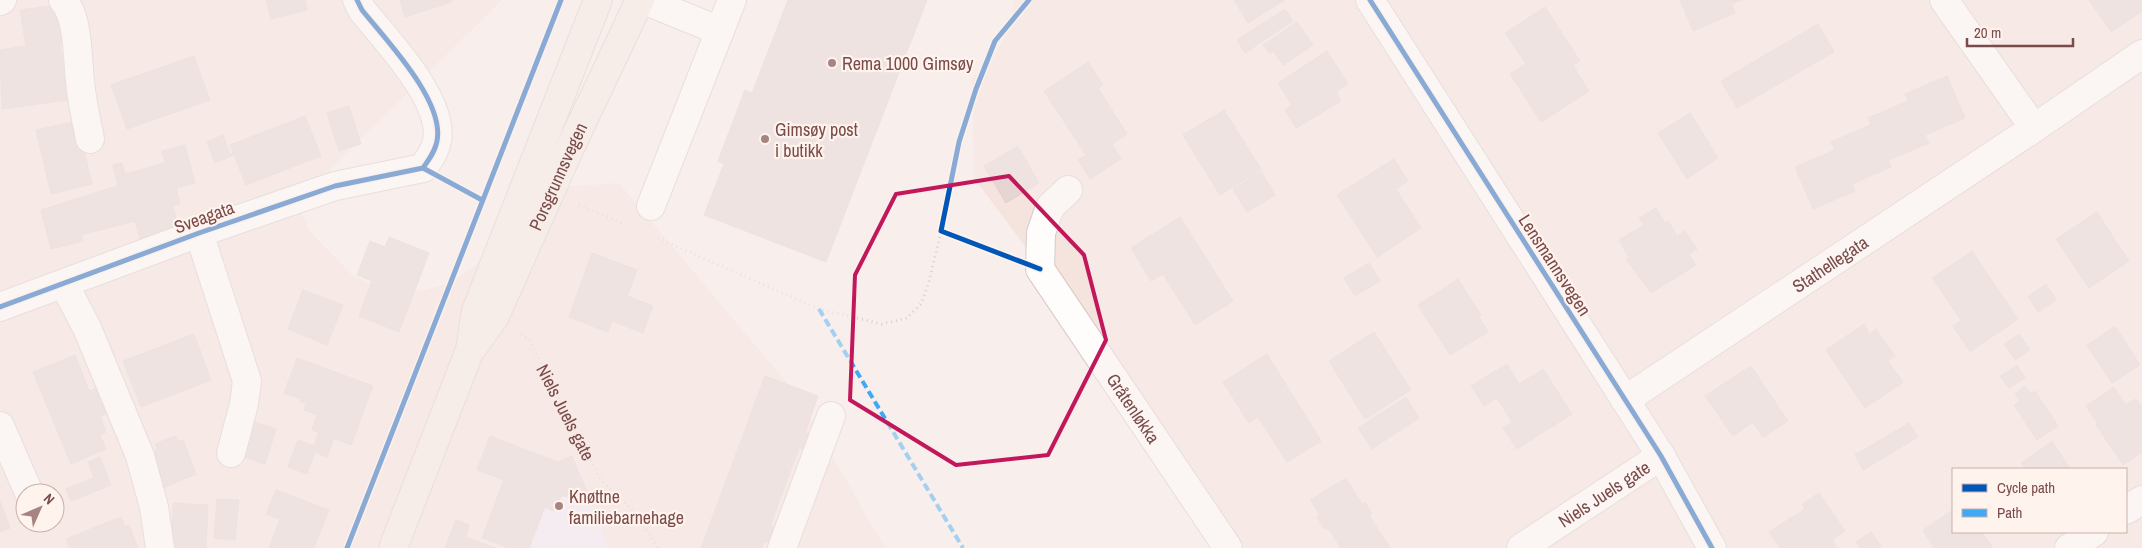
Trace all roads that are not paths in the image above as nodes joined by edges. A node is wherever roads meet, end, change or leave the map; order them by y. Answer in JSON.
{"nodes":[{"id":1,"x":63,"y":0,"type":"edge"},
{"id":2,"x":357,"y":0,"type":"edge"},
{"id":3,"x":598,"y":0,"type":"edge"},
{"id":4,"x":640,"y":0,"type":"edge"},
{"id":5,"x":644,"y":0,"type":"edge"},
{"id":6,"x":732,"y":0,"type":"edge"},
{"id":7,"x":1370,"y":0,"type":"edge"},
{"id":8,"x":1944,"y":0,"type":"edge"},
{"id":9,"x":720,"y":30,"type":"junction"},
{"id":10,"x":2142,"y":54,"type":"edge"},
{"id":11,"x":2034,"y":128,"type":"junction"},
{"id":12,"x":90,"y":139,"type":"dead end"},
{"id":13,"x":1068,"y":190,"type":"dead end"},
{"id":14,"x":650,"y":206,"type":"dead end"},
{"id":15,"x":199,"y":233,"type":"junction"},
{"id":16,"x":64,"y":284,"type":"junction"},
{"id":17,"x":0,"y":307,"type":"edge"},
{"id":18,"x":470,"y":350,"type":"junction"},
{"id":19,"x":1626,"y":400,"type":"junction"},
{"id":20,"x":832,"y":416,"type":"dead end"},
{"id":21,"x":0,"y":426,"type":"edge"},
{"id":22,"x":231,"y":453,"type":"dead end"},
{"id":23,"x":1661,"y":456,"type":"junction"},
{"id":24,"x":25,"y":483,"type":"edge"},
{"id":25,"x":2142,"y":500,"type":"edge"},
{"id":26,"x":2127,"y":509,"type":"edge"},
{"id":27,"x":2092,"y":533,"type":"edge"},
{"id":28,"x":160,"y":548,"type":"edge"},
{"id":29,"x":392,"y":548,"type":"edge"},
{"id":30,"x":782,"y":548,"type":"edge"},
{"id":31,"x":1228,"y":548,"type":"edge"},
{"id":32,"x":1521,"y":548,"type":"edge"},
{"id":33,"x":1712,"y":548,"type":"edge"},
{"id":34,"x":2069,"y":548,"type":"edge"}],
"edges":[{"from":1,"to":12,"type":"street"},
{"from":2,"to":15,"type":"street","name":"Sveagata"},
{"from":3,"to":18,"type":"main road","name":"Porsgrunnsvegen"},
{"from":4,"to":18,"type":"main road","name":"Porsgrunnsvegen"},
{"from":5,"to":9,"type":"street"},
{"from":6,"to":9,"type":"street"},
{"from":7,"to":19,"type":"street","name":"Lensmannsvegen"},
{"from":8,"to":11,"type":"street"},
{"from":9,"to":14,"type":"street"},
{"from":10,"to":11,"type":"street","name":"Stathellegata"},
{"from":11,"to":19,"type":"street","name":"Stathellegata"},
{"from":13,"to":31,"type":"street","name":"Gråtenløkka"},
{"from":15,"to":16,"type":"street","name":"Sveagata"},
{"from":15,"to":22,"type":"street"},
{"from":16,"to":17,"type":"street","name":"Sveagata"},
{"from":16,"to":28,"type":"street"},
{"from":18,"to":29,"type":"main road","name":"Porsgrunnsvegen"},
{"from":19,"to":23,"type":"street","name":"Lensmannsvegen"},
{"from":20,"to":30,"type":"street"},
{"from":21,"to":24,"type":"street"},
{"from":23,"to":32,"type":"street","name":"Niels Juels gate"},
{"from":23,"to":33,"type":"street","name":"Lensmannsvegen"},
{"from":25,"to":26,"type":"street"},
{"from":27,"to":34,"type":"street"}]}
